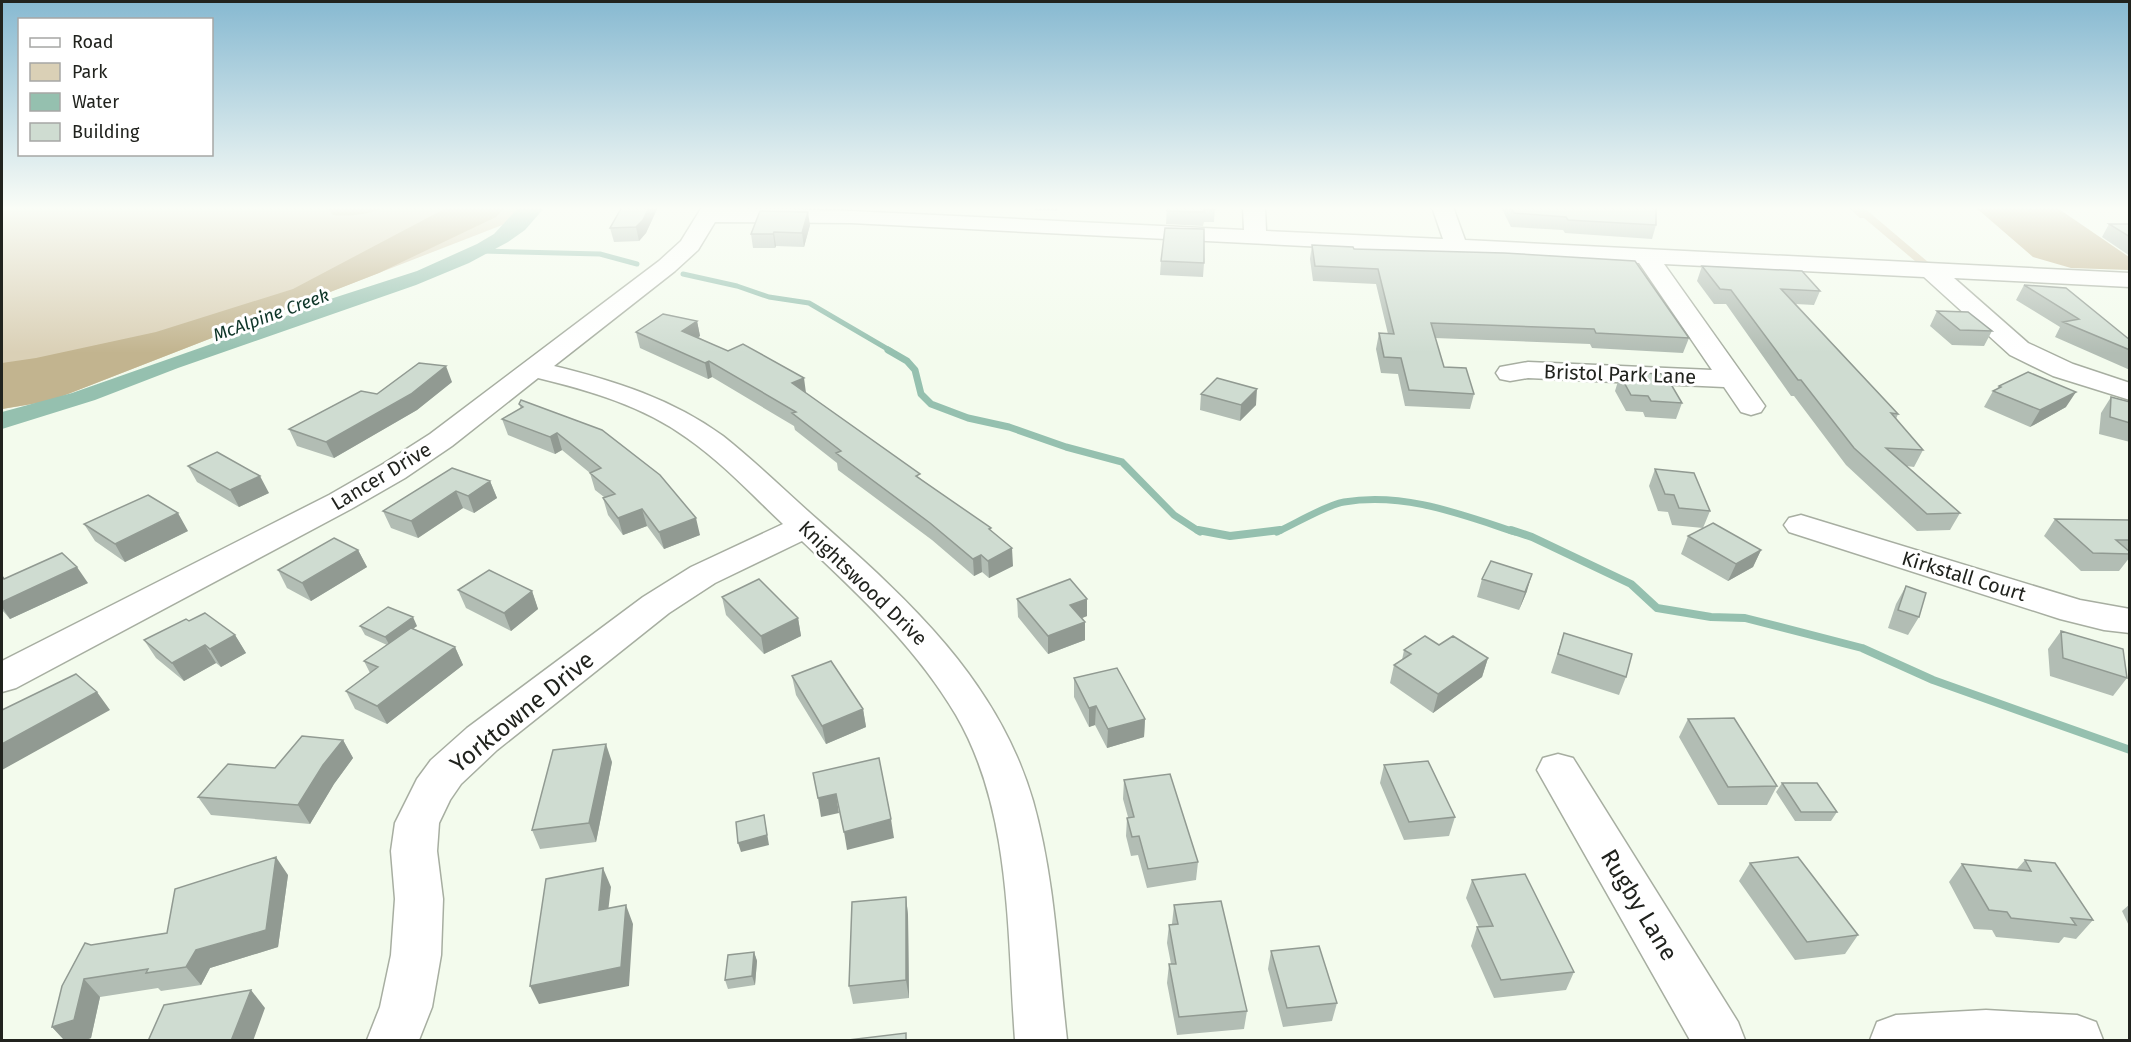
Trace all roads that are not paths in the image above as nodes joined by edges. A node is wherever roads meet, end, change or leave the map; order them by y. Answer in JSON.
{"nodes":[{"id":1,"x":678,"y":256,"type":"edge"},
{"id":2,"x":1618,"y":256,"type":"edge"},
{"id":3,"x":1647,"y":257,"type":"junction"},
{"id":4,"x":1931,"y":271,"type":"junction"},
{"id":5,"x":2130,"y":280,"type":"edge"},
{"id":6,"x":533,"y":369,"type":"junction"},
{"id":7,"x":1510,"y":373,"type":"dead end"},
{"id":8,"x":1731,"y":379,"type":"junction"},
{"id":9,"x":2130,"y":392,"type":"edge"},
{"id":10,"x":1751,"y":406,"type":"dead end"},
{"id":11,"x":1801,"y":525,"type":"dead end"},
{"id":12,"x":805,"y":527,"type":"junction"},
{"id":13,"x":2130,"y":621,"type":"edge"},
{"id":14,"x":2,"y":678,"type":"edge"},
{"id":15,"x":1558,"y":770,"type":"dead end"},
{"id":16,"x":393,"y":1041,"type":"edge"},
{"id":17,"x":1041,"y":1041,"type":"edge"},
{"id":18,"x":1719,"y":1041,"type":"edge"},
{"id":19,"x":1896,"y":1041,"type":"edge"},
{"id":20,"x":2077,"y":1041,"type":"edge"}],
"edges":[{"from":1,"to":6,"type":"street","name":"Lancer Drive"},
{"from":2,"to":3,"type":"street"},
{"from":3,"to":4,"type":"street"},
{"from":3,"to":8,"type":"street"},
{"from":4,"to":5,"type":"street"},
{"from":4,"to":9,"type":"street"},
{"from":6,"to":12,"type":"street","name":"Knightswood Drive"},
{"from":6,"to":14,"type":"street","name":"Lancer Drive"},
{"from":7,"to":8,"type":"street","name":"Bristol Park Lane"},
{"from":8,"to":10,"type":"street"},
{"from":11,"to":13,"type":"street","name":"Kirkstall Court"},
{"from":12,"to":16,"type":"street","name":"Yorktowne Drive"},
{"from":12,"to":17,"type":"street","name":"Knightswood Drive"},
{"from":15,"to":18,"type":"street","name":"Rugby Lane"},
{"from":19,"to":20,"type":"street"}]}
